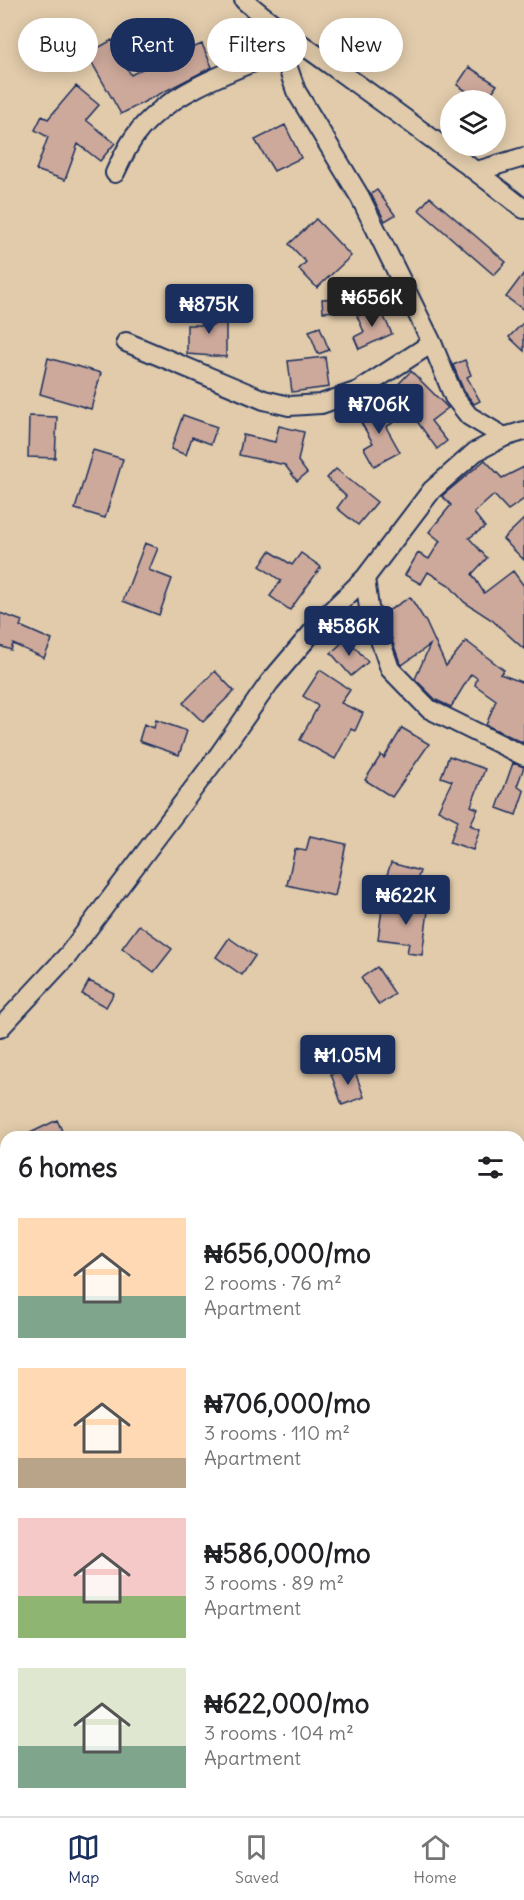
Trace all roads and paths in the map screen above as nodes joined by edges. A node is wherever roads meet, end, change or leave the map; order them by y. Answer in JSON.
{"nodes":[{"id":1,"x":244,"y":0,"type":"edge"},
{"id":2,"x":264,"y":18,"type":"edge"},
{"id":3,"x":307,"y":48,"type":"edge"},
{"id":4,"x":230,"y":72,"type":"edge"},
{"id":5,"x":289,"y":72,"type":"edge"},
{"id":6,"x":524,"y":157,"type":"edge"},
{"id":7,"x":477,"y":171,"type":"junction"},
{"id":8,"x":115,"y":172,"type":"dead end"},
{"id":9,"x":524,"y":209,"type":"edge"},
{"id":10,"x":126,"y":342,"type":"dead end"},
{"id":11,"x":432,"y":343,"type":"junction"},
{"id":12,"x":524,"y":431,"type":"edge"},
{"id":13,"x":504,"y":437,"type":"junction"},
{"id":14,"x":365,"y":578,"type":"junction"},
{"id":15,"x":524,"y":756,"type":"edge"},
{"id":16,"x":0,"y":1028,"type":"edge"}],
"edges":[{"from":1,"to":2,"type":"street"},
{"from":3,"to":7,"type":"street"},
{"from":4,"to":8,"type":"street"},
{"from":5,"to":11,"type":"street"},
{"from":6,"to":7,"type":"street"},
{"from":7,"to":9,"type":"street"},
{"from":10,"to":11,"type":"street"},
{"from":11,"to":13,"type":"street"},
{"from":12,"to":13,"type":"street"},
{"from":13,"to":14,"type":"street"},
{"from":14,"to":15,"type":"street"},
{"from":14,"to":16,"type":"street"}]}
